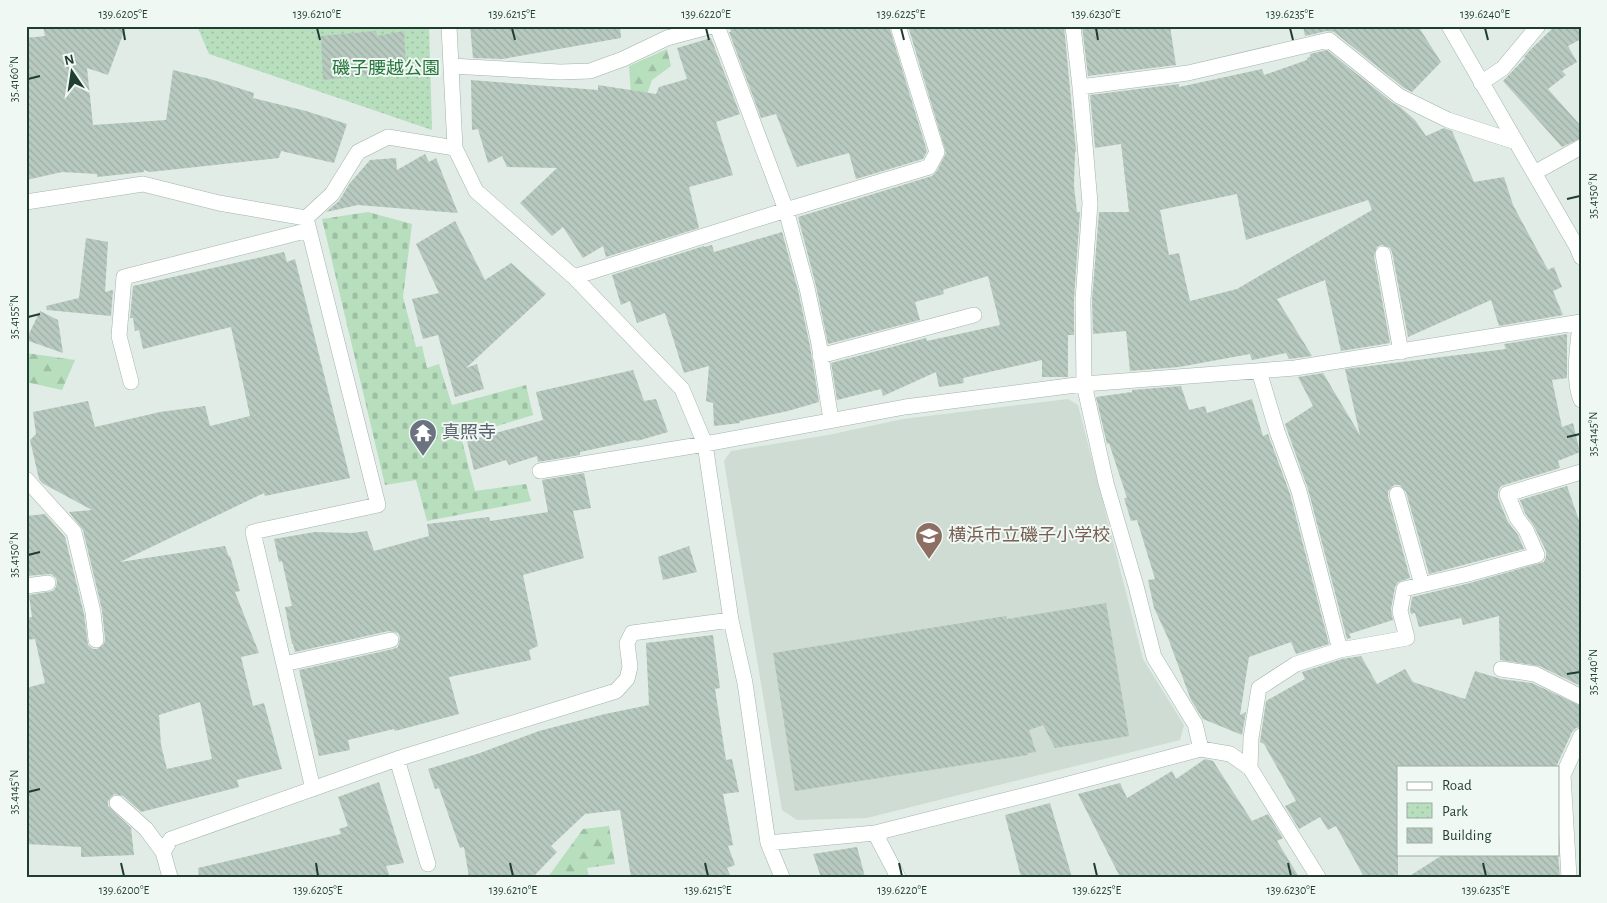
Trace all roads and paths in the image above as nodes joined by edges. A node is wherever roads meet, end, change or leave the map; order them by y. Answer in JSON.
{"nodes":[{"id":1,"x":450,"y":26,"type":"edge"},
{"id":2,"x":712,"y":26,"type":"edge"},
{"id":3,"x":717,"y":26,"type":"edge"},
{"id":4,"x":898,"y":26,"type":"edge"},
{"id":5,"x":1073,"y":26,"type":"edge"},
{"id":6,"x":1449,"y":26,"type":"edge"},
{"id":7,"x":1538,"y":26,"type":"edge"},
{"id":8,"x":451,"y":66,"type":"junction"},
{"id":9,"x":1481,"y":83,"type":"junction"},
{"id":10,"x":1080,"y":87,"type":"junction"},
{"id":11,"x":1516,"y":142,"type":"junction"},
{"id":12,"x":456,"y":148,"type":"junction"},
{"id":13,"x":1581,"y":148,"type":"edge"},
{"id":14,"x":1534,"y":173,"type":"junction"},
{"id":15,"x":26,"y":202,"type":"edge"},
{"id":16,"x":786,"y":210,"type":"junction"},
{"id":17,"x":308,"y":224,"type":"junction"},
{"id":18,"x":1383,"y":254,"type":"dead end"},
{"id":19,"x":1581,"y":257,"type":"edge"},
{"id":20,"x":574,"y":277,"type":"junction"},
{"id":21,"x":974,"y":315,"type":"dead end"},
{"id":22,"x":1580,"y":322,"type":"edge"},
{"id":23,"x":1401,"y":352,"type":"junction"},
{"id":24,"x":820,"y":356,"type":"junction"},
{"id":25,"x":1258,"y":371,"type":"junction"},
{"id":26,"x":130,"y":382,"type":"dead end"},
{"id":27,"x":1084,"y":384,"type":"junction"},
{"id":28,"x":1581,"y":400,"type":"edge"},
{"id":29,"x":830,"y":420,"type":"junction"},
{"id":30,"x":705,"y":444,"type":"junction"},
{"id":31,"x":540,"y":471,"type":"dead end"},
{"id":32,"x":1581,"y":472,"type":"edge"},
{"id":33,"x":26,"y":479,"type":"edge"},
{"id":34,"x":1397,"y":494,"type":"dead end"},
{"id":35,"x":48,"y":583,"type":"dead end"},
{"id":36,"x":1422,"y":585,"type":"junction"},
{"id":37,"x":26,"y":586,"type":"edge"},
{"id":38,"x":731,"y":620,"type":"junction"},
{"id":39,"x":96,"y":640,"type":"dead end"},
{"id":40,"x":391,"y":640,"type":"dead end"},
{"id":41,"x":1340,"y":650,"type":"junction"},
{"id":42,"x":284,"y":664,"type":"junction"},
{"id":43,"x":1501,"y":669,"type":"dead end"},
{"id":44,"x":1581,"y":697,"type":"edge"},
{"id":45,"x":1581,"y":736,"type":"edge"},
{"id":46,"x":1200,"y":749,"type":"junction"},
{"id":47,"x":397,"y":759,"type":"junction"},
{"id":48,"x":1250,"y":768,"type":"junction"},
{"id":49,"x":314,"y":788,"type":"junction"},
{"id":50,"x":117,"y":803,"type":"dead end"},
{"id":51,"x":875,"y":833,"type":"junction"},
{"id":52,"x":768,"y":843,"type":"junction"},
{"id":53,"x":163,"y":852,"type":"junction"},
{"id":54,"x":428,"y":864,"type":"dead end"},
{"id":55,"x":1572,"y":869,"type":"edge"},
{"id":56,"x":170,"y":877,"type":"edge"},
{"id":57,"x":782,"y":877,"type":"edge"},
{"id":58,"x":898,"y":877,"type":"edge"},
{"id":59,"x":1318,"y":877,"type":"edge"}],
"edges":[{"from":1,"to":8,"type":"street"},
{"from":2,"to":8,"type":"street"},
{"from":3,"to":16,"type":"street"},
{"from":4,"to":16,"type":"street"},
{"from":5,"to":10,"type":"street"},
{"from":6,"to":9,"type":"street"},
{"from":7,"to":9,"type":"street"},
{"from":8,"to":12,"type":"street"},
{"from":9,"to":11,"type":"street"},
{"from":10,"to":11,"type":"street"},
{"from":10,"to":27,"type":"street"},
{"from":11,"to":14,"type":"street"},
{"from":12,"to":17,"type":"street"},
{"from":12,"to":20,"type":"street"},
{"from":13,"to":14,"type":"street"},
{"from":14,"to":19,"type":"street"},
{"from":15,"to":17,"type":"street"},
{"from":16,"to":20,"type":"street"},
{"from":16,"to":24,"type":"street"},
{"from":17,"to":26,"type":"street"},
{"from":17,"to":42,"type":"street"},
{"from":18,"to":23,"type":"street"},
{"from":20,"to":30,"type":"street"},
{"from":21,"to":24,"type":"street"},
{"from":22,"to":23,"type":"street"},
{"from":22,"to":28,"type":"street"},
{"from":23,"to":25,"type":"street"},
{"from":24,"to":29,"type":"street"},
{"from":25,"to":27,"type":"street"},
{"from":25,"to":41,"type":"street"},
{"from":27,"to":29,"type":"street"},
{"from":27,"to":46,"type":"street"},
{"from":29,"to":30,"type":"street"},
{"from":30,"to":31,"type":"street"},
{"from":30,"to":38,"type":"street"},
{"from":32,"to":36,"type":"street"},
{"from":33,"to":39,"type":"street"},
{"from":34,"to":36,"type":"street"},
{"from":35,"to":37,"type":"street"},
{"from":36,"to":41,"type":"street"},
{"from":38,"to":47,"type":"street"},
{"from":38,"to":52,"type":"street"},
{"from":40,"to":42,"type":"street"},
{"from":41,"to":48,"type":"street"},
{"from":42,"to":49,"type":"street"},
{"from":43,"to":44,"type":"street"},
{"from":45,"to":55,"type":"street"},
{"from":46,"to":48,"type":"street"},
{"from":46,"to":51,"type":"street"},
{"from":47,"to":49,"type":"street"},
{"from":47,"to":54,"type":"street"},
{"from":48,"to":59,"type":"street"},
{"from":49,"to":53,"type":"street"},
{"from":50,"to":53,"type":"street"},
{"from":51,"to":52,"type":"street"},
{"from":51,"to":58,"type":"street"},
{"from":52,"to":57,"type":"street"},
{"from":53,"to":56,"type":"street"}]}
